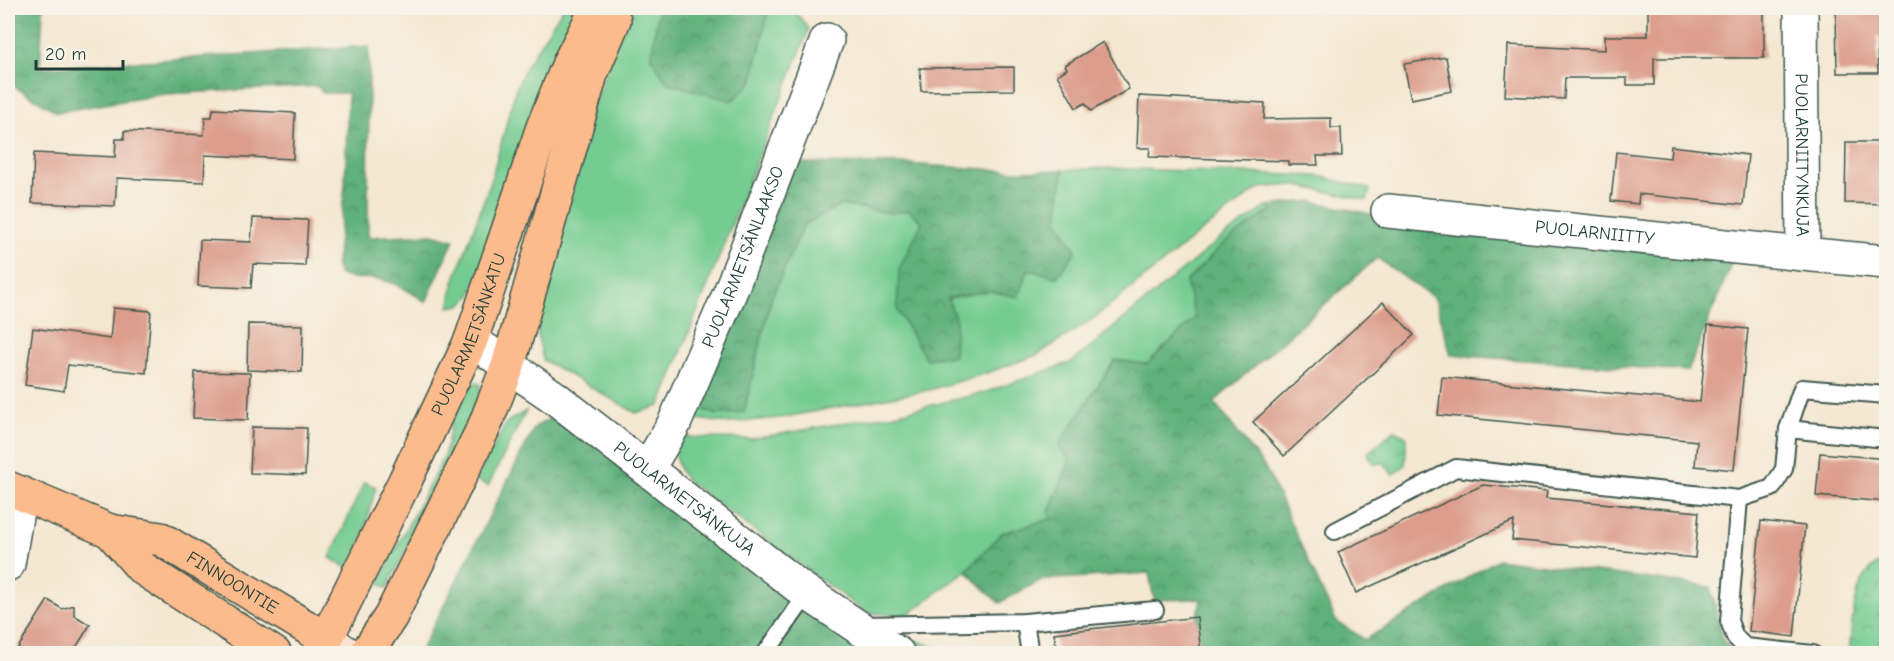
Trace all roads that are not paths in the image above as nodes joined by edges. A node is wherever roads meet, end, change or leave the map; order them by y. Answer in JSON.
{"nodes":[{"id":1,"x":597,"y":8,"type":"edge"},
{"id":2,"x":620,"y":8,"type":"edge"},
{"id":3,"x":1801,"y":8,"type":"edge"},
{"id":4,"x":827,"y":40,"type":"dead end"},
{"id":5,"x":1388,"y":212,"type":"dead end"},
{"id":6,"x":1803,"y":254,"type":"junction"},
{"id":7,"x":1887,"y":262,"type":"edge"},
{"id":8,"x":471,"y":340,"type":"junction"},
{"id":9,"x":508,"y":366,"type":"junction"},
{"id":10,"x":1887,"y":395,"type":"edge"},
{"id":11,"x":1788,"y":429,"type":"junction"},
{"id":12,"x":1887,"y":439,"type":"edge"},
{"id":13,"x":648,"y":468,"type":"junction"},
{"id":14,"x":14,"y":490,"type":"edge"},
{"id":15,"x":1739,"y":499,"type":"junction"},
{"id":16,"x":110,"y":531,"type":"junction"},
{"id":17,"x":1335,"y":531,"type":"dead end"},
{"id":18,"x":8,"y":564,"type":"edge"},
{"id":19,"x":808,"y":593,"type":"junction"},
{"id":20,"x":1155,"y":610,"type":"dead end"},
{"id":21,"x":1026,"y":622,"type":"junction"},
{"id":22,"x":856,"y":625,"type":"junction"},
{"id":23,"x":331,"y":649,"type":"edge"},
{"id":24,"x":275,"y":654,"type":"edge"},
{"id":25,"x":366,"y":654,"type":"edge"},
{"id":26,"x":765,"y":654,"type":"edge"},
{"id":27,"x":898,"y":654,"type":"edge"},
{"id":28,"x":1030,"y":654,"type":"edge"},
{"id":29,"x":1813,"y":654,"type":"edge"}],
"edges":[{"from":1,"to":8,"type":"main road","name":"PUOLARMETSÄNKATU"},
{"from":2,"to":9,"type":"main road"},
{"from":3,"to":6,"type":"street","name":"PUOLARNIITYNKUJA"},
{"from":4,"to":13,"type":"street","name":"PUOLARMETSÄNLAAKSO"},
{"from":5,"to":6,"type":"street","name":"PUOLARNIITTY"},
{"from":6,"to":7,"type":"street","name":"PUOLARNIITYNKUJA"},
{"from":8,"to":9,"type":"street","name":"PUOLARMETSÄNKUJA"},
{"from":8,"to":23,"type":"main road","name":"PUOLARMETSÄNKATU"},
{"from":9,"to":13,"type":"street","name":"PUOLARMETSÄNKUJA"},
{"from":9,"to":25,"type":"main road"},
{"from":10,"to":11,"type":"lane"},
{"from":11,"to":12,"type":"lane"},
{"from":11,"to":15,"type":"lane"},
{"from":13,"to":19,"type":"street","name":"PUOLARMETSÄNKUJA"},
{"from":14,"to":16,"type":"main road","name":"FINNOONTIE"},
{"from":14,"to":18,"type":"street"},
{"from":15,"to":17,"type":"lane"},
{"from":15,"to":29,"type":"lane"},
{"from":16,"to":23,"type":"main road","name":"FINNOONTIE"},
{"from":16,"to":24,"type":"main road","name":"FINNOONTIE"},
{"from":19,"to":22,"type":"street","name":"PUOLARMETSÄNKUJA"},
{"from":19,"to":26,"type":"lane"},
{"from":20,"to":21,"type":"lane"},
{"from":21,"to":22,"type":"lane"},
{"from":21,"to":28,"type":"lane"},
{"from":22,"to":27,"type":"street","name":"PUOLARMETSÄNKUJA"}]}
